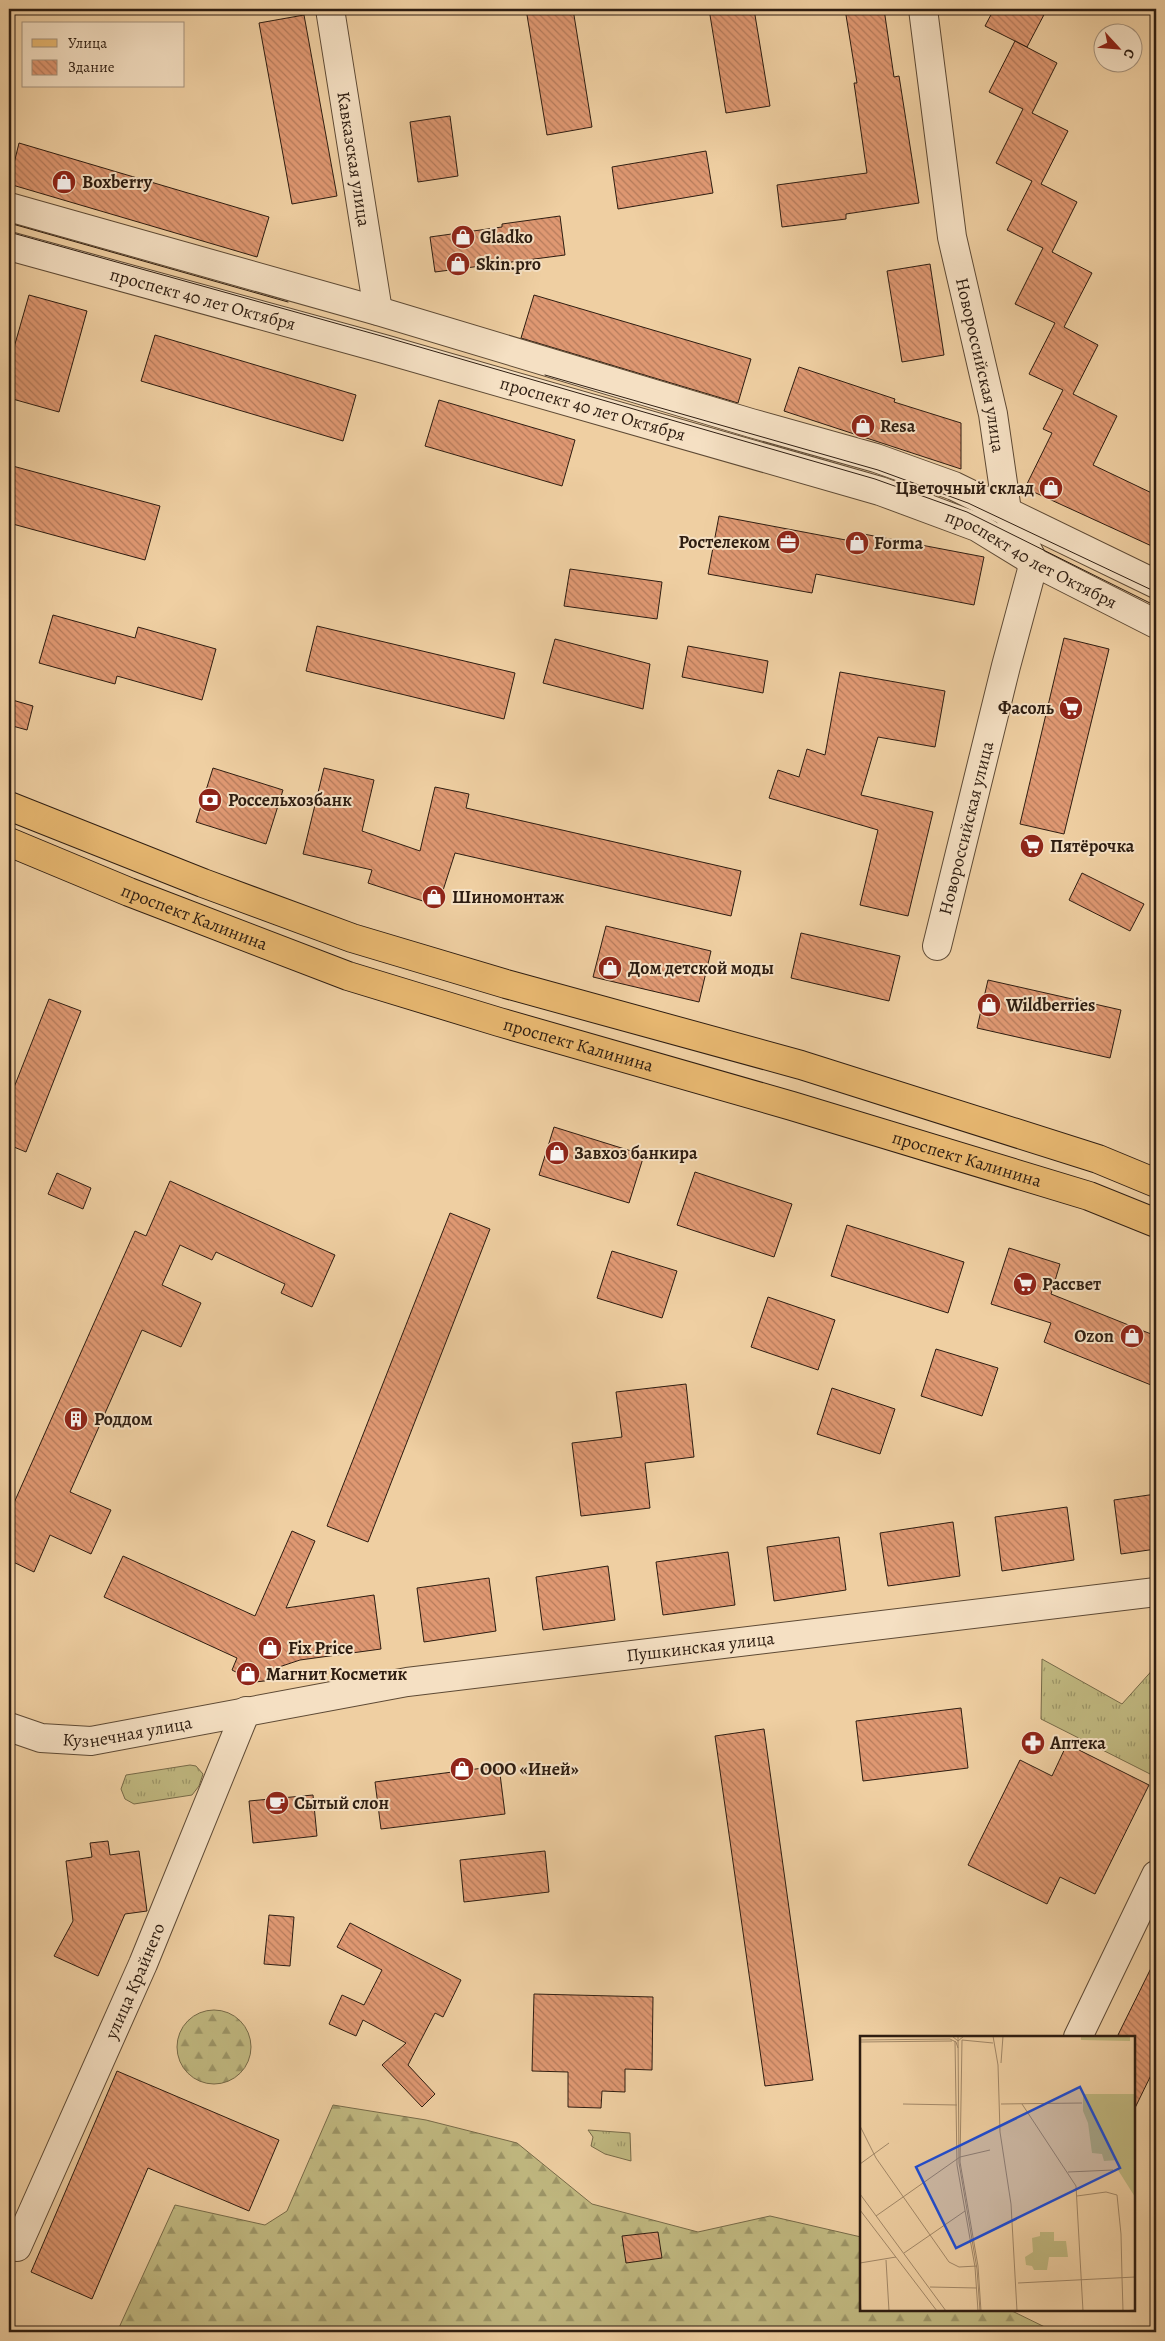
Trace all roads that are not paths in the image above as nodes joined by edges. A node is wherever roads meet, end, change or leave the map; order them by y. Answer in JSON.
{"nodes":[{"id":1,"x":330,"y":9,"type":"edge"},
{"id":2,"x":923,"y":9,"type":"edge"},
{"id":3,"x":9,"y":207,"type":"edge"},
{"id":4,"x":9,"y":246,"type":"edge"},
{"id":5,"x":378,"y":311,"type":"junction"},
{"id":6,"x":1007,"y":511,"type":"junction"},
{"id":7,"x":1034,"y":562,"type":"junction"},
{"id":8,"x":1156,"y":584,"type":"edge"},
{"id":9,"x":1156,"y":624,"type":"edge"},
{"id":10,"x":9,"y":806,"type":"edge"},
{"id":11,"x":9,"y":842,"type":"edge"},
{"id":12,"x":937,"y":946,"type":"dead end"},
{"id":13,"x":1156,"y":1183,"type":"edge"},
{"id":14,"x":1156,"y":1223,"type":"edge"},
{"id":15,"x":1156,"y":1592,"type":"edge"},
{"id":16,"x":246,"y":1711,"type":"junction"},
{"id":17,"x":9,"y":1727,"type":"edge"},
{"id":18,"x":1156,"y":1875,"type":"edge"},
{"id":19,"x":1078,"y":2036,"type":"edge"},
{"id":20,"x":17,"y":2247,"type":"dead end"}],
"edges":[{"from":1,"to":5,"type":"street","name":"Кавказская улица"},
{"from":2,"to":6,"type":"street","name":"Новороссийская улица"},
{"from":3,"to":5,"type":"street","name":"проспект 40 лет Октября"},
{"from":4,"to":7,"type":"street","name":"проспект 40 лет Октября"},
{"from":5,"to":6,"type":"street","name":"проспект 40 лет Октября"},
{"from":6,"to":7,"type":"street","name":"Новороссийская улица"},
{"from":6,"to":8,"type":"street","name":"проспект 40 лет Октября"},
{"from":7,"to":9,"type":"street","name":"проспект 40 лет Октября"},
{"from":7,"to":12,"type":"street","name":"Новороссийская улица"},
{"from":10,"to":13,"type":"main road","name":"проспект Калинина"},
{"from":11,"to":14,"type":"main road","name":"проспект Калинина"},
{"from":15,"to":16,"type":"street","name":"Пушкинская улица"},
{"from":16,"to":17,"type":"street","name":"Кузнечная улица"},
{"from":16,"to":20,"type":"street","name":"улица Крайнего"},
{"from":18,"to":19,"type":"street"}]}
